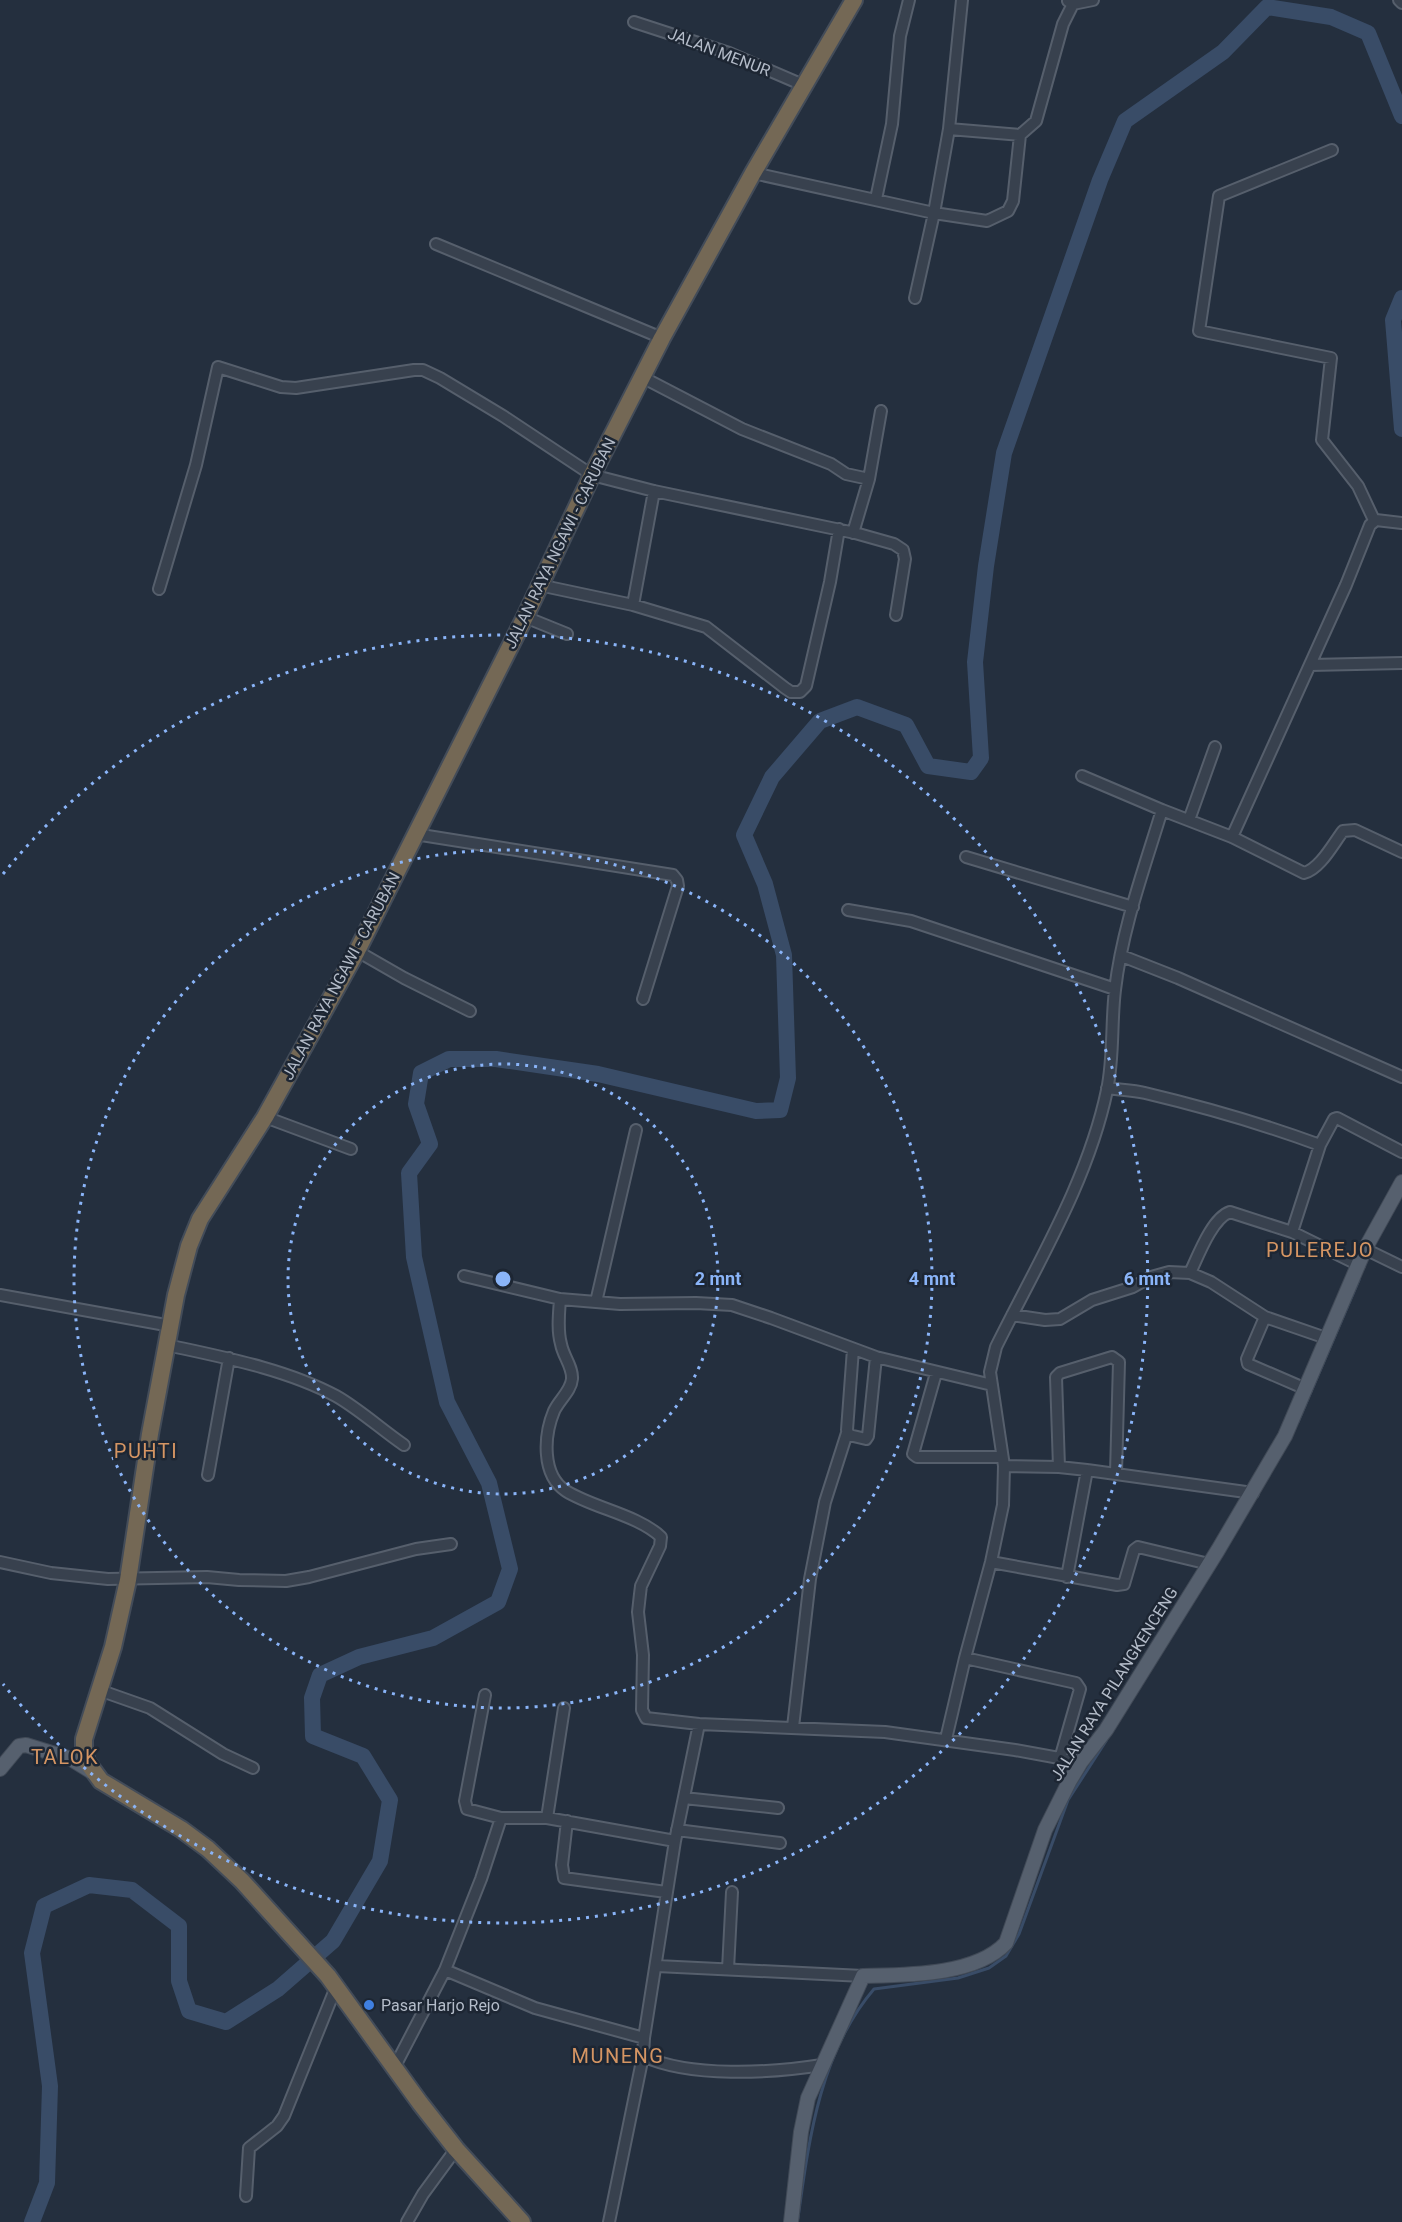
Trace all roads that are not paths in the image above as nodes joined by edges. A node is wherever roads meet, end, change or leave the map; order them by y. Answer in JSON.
{"nodes":[{"id":1,"x":854,"y":0,"type":"edge"},
{"id":2,"x":909,"y":0,"type":"edge"},
{"id":3,"x":962,"y":0,"type":"edge"},
{"id":4,"x":1093,"y":0,"type":"edge"},
{"id":5,"x":1070,"y":2,"type":"edge"},
{"id":6,"x":634,"y":22,"type":"dead end"},
{"id":7,"x":803,"y":85,"type":"junction"},
{"id":8,"x":949,"y":129,"type":"junction"},
{"id":9,"x":1020,"y":135,"type":"junction"},
{"id":10,"x":1332,"y":150,"type":"dead end"},
{"id":11,"x":753,"y":173,"type":"junction"},
{"id":12,"x":876,"y":199,"type":"junction"},
{"id":13,"x":934,"y":213,"type":"junction"},
{"id":14,"x":436,"y":244,"type":"dead end"},
{"id":15,"x":915,"y":298,"type":"dead end"},
{"id":16,"x":662,"y":338,"type":"junction"},
{"id":17,"x":642,"y":376,"type":"junction"},
{"id":18,"x":881,"y":411,"type":"dead end"},
{"id":19,"x":592,"y":475,"type":"junction"},
{"id":20,"x":869,"y":479,"type":"junction"},
{"id":21,"x":654,"y":491,"type":"junction"},
{"id":22,"x":1374,"y":520,"type":"junction"},
{"id":23,"x":1402,"y":523,"type":"edge"},
{"id":24,"x":839,"y":529,"type":"junction"},
{"id":25,"x":853,"y":533,"type":"junction"},
{"id":26,"x":539,"y":585,"type":"junction"},
{"id":27,"x":159,"y":589,"type":"dead end"},
{"id":28,"x":633,"y":605,"type":"junction"},
{"id":29,"x":896,"y":615,"type":"dead end"},
{"id":30,"x":525,"y":617,"type":"junction"},
{"id":31,"x":567,"y":634,"type":"dead end"},
{"id":32,"x":1402,"y":663,"type":"edge"},
{"id":33,"x":1310,"y":665,"type":"junction"},
{"id":34,"x":1215,"y":747,"type":"dead end"},
{"id":35,"x":1082,"y":776,"type":"dead end"},
{"id":36,"x":1162,"y":810,"type":"junction"},
{"id":37,"x":1189,"y":820,"type":"junction"},
{"id":38,"x":415,"y":834,"type":"junction"},
{"id":39,"x":1232,"y":837,"type":"junction"},
{"id":40,"x":1402,"y":852,"type":"edge"},
{"id":41,"x":966,"y":857,"type":"dead end"},
{"id":42,"x":1133,"y":907,"type":"junction"},
{"id":43,"x":848,"y":910,"type":"dead end"},
{"id":44,"x":357,"y":951,"type":"junction"},
{"id":45,"x":1122,"y":956,"type":"junction"},
{"id":46,"x":1115,"y":989,"type":"junction"},
{"id":47,"x":643,"y":999,"type":"dead end"},
{"id":48,"x":470,"y":1011,"type":"dead end"},
{"id":49,"x":1402,"y":1077,"type":"edge"},
{"id":50,"x":1107,"y":1088,"type":"junction"},
{"id":51,"x":265,"y":1117,"type":"junction"},
{"id":52,"x":636,"y":1130,"type":"dead end"},
{"id":53,"x":1320,"y":1145,"type":"junction"},
{"id":54,"x":351,"y":1149,"type":"dead end"},
{"id":55,"x":1402,"y":1152,"type":"edge"},
{"id":56,"x":1402,"y":1182,"type":"edge"},
{"id":57,"x":1292,"y":1232,"type":"junction"},
{"id":58,"x":1365,"y":1249,"type":"junction"},
{"id":59,"x":1359,"y":1265,"type":"junction"},
{"id":60,"x":1402,"y":1267,"type":"edge"},
{"id":61,"x":1190,"y":1273,"type":"junction"},
{"id":62,"x":464,"y":1276,"type":"dead end"},
{"id":63,"x":0,"y":1294,"type":"edge"},
{"id":64,"x":560,"y":1299,"type":"junction"},
{"id":65,"x":596,"y":1302,"type":"junction"},
{"id":66,"x":1012,"y":1315,"type":"junction"},
{"id":67,"x":1265,"y":1317,"type":"junction"},
{"id":68,"x":171,"y":1326,"type":"junction"},
{"id":69,"x":1326,"y":1338,"type":"junction"},
{"id":70,"x":167,"y":1345,"type":"junction"},
{"id":71,"x":853,"y":1349,"type":"junction"},
{"id":72,"x":876,"y":1357,"type":"junction"},
{"id":73,"x":229,"y":1358,"type":"junction"},
{"id":74,"x":936,"y":1373,"type":"junction"},
{"id":75,"x":992,"y":1385,"type":"junction"},
{"id":76,"x":1306,"y":1389,"type":"junction"},
{"id":77,"x":847,"y":1433,"type":"junction"},
{"id":78,"x":404,"y":1445,"type":"dead end"},
{"id":79,"x":1002,"y":1462,"type":"junction"},
{"id":80,"x":1059,"y":1467,"type":"junction"},
{"id":81,"x":1087,"y":1470,"type":"junction"},
{"id":82,"x":1116,"y":1473,"type":"junction"},
{"id":83,"x":208,"y":1475,"type":"dead end"},
{"id":84,"x":1253,"y":1493,"type":"junction"},
{"id":85,"x":451,"y":1544,"type":"dead end"},
{"id":86,"x":0,"y":1562,"type":"edge"},
{"id":87,"x":991,"y":1562,"type":"junction"},
{"id":88,"x":1209,"y":1564,"type":"junction"},
{"id":89,"x":1067,"y":1577,"type":"junction"},
{"id":90,"x":129,"y":1580,"type":"junction"},
{"id":91,"x":965,"y":1658,"type":"junction"},
{"id":92,"x":99,"y":1690,"type":"junction"},
{"id":93,"x":485,"y":1695,"type":"dead end"},
{"id":94,"x":564,"y":1708,"type":"dead end"},
{"id":95,"x":699,"y":1724,"type":"junction"},
{"id":96,"x":793,"y":1727,"type":"junction"},
{"id":97,"x":946,"y":1739,"type":"junction"},
{"id":98,"x":84,"y":1742,"type":"junction"},
{"id":99,"x":65,"y":1757,"type":"junction"},
{"id":100,"x":1060,"y":1760,"type":"junction"},
{"id":101,"x":1081,"y":1762,"type":"junction"},
{"id":102,"x":253,"y":1768,"type":"dead end"},
{"id":103,"x":0,"y":1769,"type":"edge"},
{"id":104,"x":96,"y":1775,"type":"junction"},
{"id":105,"x":684,"y":1798,"type":"junction"},
{"id":106,"x":778,"y":1808,"type":"dead end"},
{"id":107,"x":501,"y":1818,"type":"junction"},
{"id":108,"x":547,"y":1818,"type":"junction"},
{"id":109,"x":567,"y":1821,"type":"junction"},
{"id":110,"x":676,"y":1836,"type":"junction"},
{"id":111,"x":780,"y":1843,"type":"dead end"},
{"id":112,"x":666,"y":1892,"type":"junction"},
{"id":113,"x":732,"y":1892,"type":"dead end"},
{"id":114,"x":657,"y":1966,"type":"junction"},
{"id":115,"x":728,"y":1969,"type":"junction"},
{"id":116,"x":445,"y":1970,"type":"junction"},
{"id":117,"x":862,"y":1976,"type":"junction"},
{"id":118,"x":332,"y":1982,"type":"junction"},
{"id":119,"x":644,"y":2038,"type":"junction"},
{"id":120,"x":643,"y":2056,"type":"junction"},
{"id":121,"x":822,"y":2066,"type":"junction"},
{"id":122,"x":394,"y":2068,"type":"junction"},
{"id":123,"x":456,"y":2149,"type":"junction"},
{"id":124,"x":246,"y":2196,"type":"dead end"},
{"id":125,"x":407,"y":2222,"type":"edge"},
{"id":126,"x":522,"y":2222,"type":"edge"},
{"id":127,"x":609,"y":2222,"type":"edge"},
{"id":128,"x":791,"y":2222,"type":"edge"}],
"edges":[{"from":1,"to":7,"type":"highway","name":"JALAN RAYA NGAWI - CARUBAN"},
{"from":2,"to":12,"type":"street"},
{"from":3,"to":8,"type":"street"},
{"from":4,"to":5,"type":"street"},
{"from":5,"to":9,"type":"street"},
{"from":6,"to":7,"type":"street","name":"JALAN MENUR"},
{"from":7,"to":11,"type":"highway","name":"JALAN RAYA NGAWI - CARUBAN"},
{"from":8,"to":9,"type":"street"},
{"from":8,"to":13,"type":"street"},
{"from":9,"to":13,"type":"street"},
{"from":10,"to":22,"type":"street"},
{"from":11,"to":12,"type":"street"},
{"from":11,"to":16,"type":"highway","name":"JALAN RAYA NGAWI - CARUBAN"},
{"from":12,"to":13,"type":"street"},
{"from":13,"to":15,"type":"street"},
{"from":14,"to":16,"type":"street"},
{"from":16,"to":17,"type":"highway","name":"JALAN RAYA NGAWI - CARUBAN"},
{"from":17,"to":19,"type":"highway","name":"JALAN RAYA NGAWI - CARUBAN"},
{"from":17,"to":20,"type":"street"},
{"from":18,"to":20,"type":"street"},
{"from":19,"to":21,"type":"street"},
{"from":19,"to":26,"type":"highway","name":"JALAN RAYA NGAWI - CARUBAN"},
{"from":19,"to":27,"type":"street"},
{"from":20,"to":25,"type":"street"},
{"from":21,"to":24,"type":"street"},
{"from":21,"to":28,"type":"street"},
{"from":22,"to":23,"type":"street"},
{"from":22,"to":33,"type":"street"},
{"from":24,"to":25,"type":"street"},
{"from":24,"to":28,"type":"street"},
{"from":25,"to":29,"type":"street"},
{"from":26,"to":28,"type":"street"},
{"from":26,"to":30,"type":"highway","name":"JALAN RAYA NGAWI - CARUBAN"},
{"from":30,"to":31,"type":"street"},
{"from":30,"to":38,"type":"highway","name":"JALAN RAYA NGAWI - CARUBAN"},
{"from":32,"to":33,"type":"street"},
{"from":33,"to":39,"type":"street"},
{"from":34,"to":37,"type":"street"},
{"from":35,"to":36,"type":"street"},
{"from":36,"to":37,"type":"street"},
{"from":36,"to":42,"type":"street"},
{"from":37,"to":39,"type":"street"},
{"from":38,"to":44,"type":"highway","name":"JALAN RAYA NGAWI - CARUBAN"},
{"from":38,"to":47,"type":"street"},
{"from":39,"to":40,"type":"street"},
{"from":41,"to":42,"type":"street"},
{"from":42,"to":45,"type":"street"},
{"from":43,"to":46,"type":"street"},
{"from":44,"to":48,"type":"street"},
{"from":44,"to":51,"type":"highway","name":"JALAN RAYA NGAWI - CARUBAN"},
{"from":45,"to":46,"type":"street"},
{"from":45,"to":49,"type":"street"},
{"from":46,"to":50,"type":"street"},
{"from":50,"to":53,"type":"street"},
{"from":50,"to":66,"type":"street"},
{"from":51,"to":54,"type":"street"},
{"from":51,"to":68,"type":"highway","name":"JALAN RAYA NGAWI - CARUBAN"},
{"from":52,"to":65,"type":"street"},
{"from":53,"to":55,"type":"street"},
{"from":53,"to":57,"type":"street"},
{"from":56,"to":58,"type":"main road","name":"JALAN RAYA PILANGKENCENG"},
{"from":57,"to":59,"type":"street"},
{"from":57,"to":61,"type":"street"},
{"from":58,"to":59,"type":"main road","name":"JALAN RAYA PILANGKENCENG"},
{"from":58,"to":60,"type":"street"},
{"from":59,"to":69,"type":"main road","name":"JALAN RAYA PILANGKENCENG"},
{"from":61,"to":66,"type":"street"},
{"from":61,"to":67,"type":"street"},
{"from":62,"to":64,"type":"street"},
{"from":63,"to":68,"type":"street"},
{"from":64,"to":65,"type":"street"},
{"from":64,"to":95,"type":"street"},
{"from":65,"to":71,"type":"street"},
{"from":66,"to":75,"type":"street"},
{"from":67,"to":69,"type":"street"},
{"from":67,"to":76,"type":"street"},
{"from":68,"to":70,"type":"highway","name":"JALAN RAYA NGAWI - CARUBAN"},
{"from":69,"to":76,"type":"main road","name":"JALAN RAYA PILANGKENCENG"},
{"from":70,"to":73,"type":"street"},
{"from":70,"to":90,"type":"highway","name":"JALAN RAYA NGAWI - CARUBAN"},
{"from":71,"to":72,"type":"street"},
{"from":71,"to":77,"type":"street"},
{"from":72,"to":74,"type":"street"},
{"from":72,"to":77,"type":"street"},
{"from":73,"to":78,"type":"street"},
{"from":73,"to":83,"type":"street"},
{"from":74,"to":75,"type":"street"},
{"from":74,"to":79,"type":"street"},
{"from":75,"to":79,"type":"street"},
{"from":76,"to":84,"type":"main road","name":"JALAN RAYA PILANGKENCENG"},
{"from":77,"to":96,"type":"street"},
{"from":79,"to":80,"type":"street"},
{"from":79,"to":87,"type":"street"},
{"from":80,"to":81,"type":"street"},
{"from":80,"to":82,"type":"street"},
{"from":81,"to":82,"type":"street"},
{"from":81,"to":89,"type":"street"},
{"from":82,"to":84,"type":"street"},
{"from":84,"to":88,"type":"main road","name":"JALAN RAYA PILANGKENCENG"},
{"from":85,"to":90,"type":"street"},
{"from":86,"to":90,"type":"street"},
{"from":87,"to":89,"type":"street"},
{"from":87,"to":91,"type":"street"},
{"from":88,"to":89,"type":"street"},
{"from":88,"to":101,"type":"main road","name":"JALAN RAYA PILANGKENCENG"},
{"from":90,"to":92,"type":"highway","name":"JALAN RAYA NGAWI - CARUBAN"},
{"from":91,"to":97,"type":"street"},
{"from":91,"to":100,"type":"street"},
{"from":92,"to":98,"type":"highway","name":"JALAN RAYA NGAWI - CARUBAN"},
{"from":92,"to":102,"type":"street"},
{"from":93,"to":107,"type":"street"},
{"from":94,"to":108,"type":"street"},
{"from":95,"to":96,"type":"street"},
{"from":95,"to":105,"type":"street"},
{"from":96,"to":97,"type":"street"},
{"from":97,"to":100,"type":"street"},
{"from":98,"to":99,"type":"main road"},
{"from":98,"to":104,"type":"highway"},
{"from":99,"to":103,"type":"main road"},
{"from":99,"to":104,"type":"main road"},
{"from":100,"to":101,"type":"street"},
{"from":101,"to":117,"type":"main road","name":"JALAN RAYA PILANGKENCENG"},
{"from":104,"to":118,"type":"highway"},
{"from":105,"to":106,"type":"street"},
{"from":105,"to":110,"type":"street"},
{"from":107,"to":108,"type":"street"},
{"from":107,"to":116,"type":"street"},
{"from":108,"to":109,"type":"street"},
{"from":109,"to":110,"type":"street"},
{"from":109,"to":112,"type":"street"},
{"from":110,"to":111,"type":"street"},
{"from":110,"to":112,"type":"street"},
{"from":112,"to":114,"type":"street"},
{"from":113,"to":115,"type":"street"},
{"from":114,"to":115,"type":"street"},
{"from":114,"to":119,"type":"street"},
{"from":115,"to":117,"type":"street"},
{"from":116,"to":119,"type":"street"},
{"from":116,"to":122,"type":"street"},
{"from":117,"to":121,"type":"main road"},
{"from":118,"to":122,"type":"highway"},
{"from":118,"to":124,"type":"street"},
{"from":119,"to":120,"type":"street"},
{"from":120,"to":121,"type":"street"},
{"from":120,"to":127,"type":"street"},
{"from":121,"to":128,"type":"main road"},
{"from":122,"to":123,"type":"highway"},
{"from":123,"to":125,"type":"street"},
{"from":123,"to":126,"type":"highway"}]}
